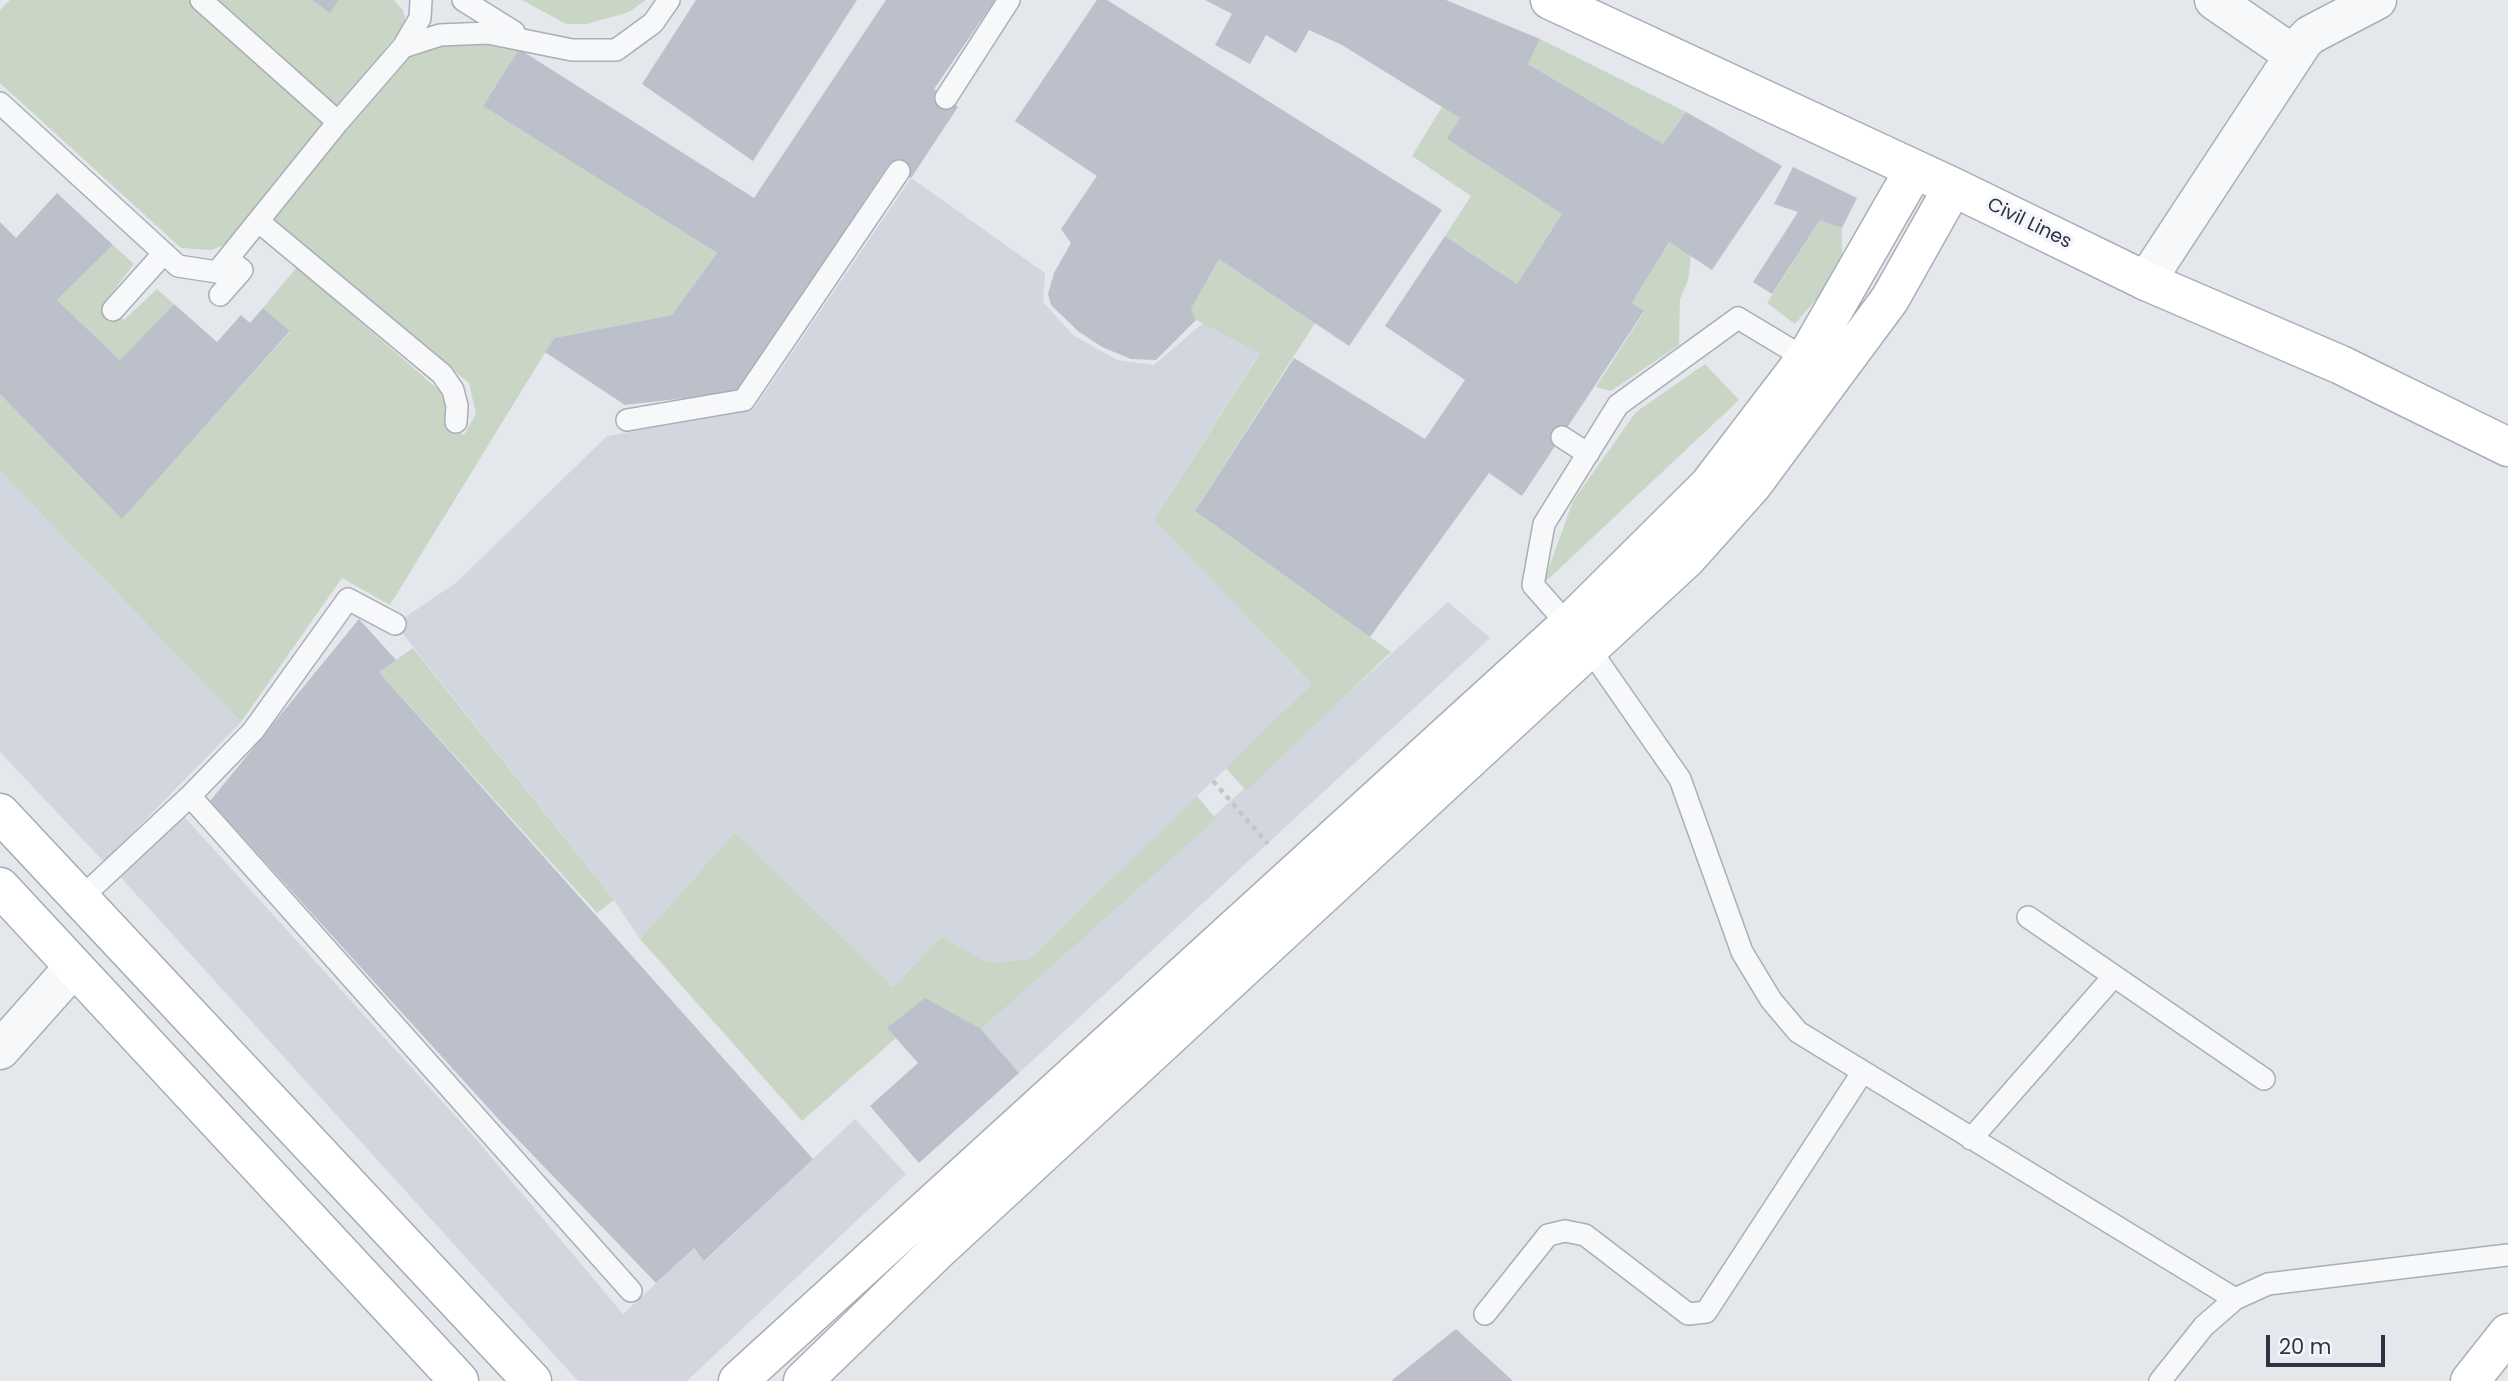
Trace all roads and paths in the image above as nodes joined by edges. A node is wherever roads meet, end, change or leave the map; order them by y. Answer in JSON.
{"nodes":[{"id":1,"x":201,"y":0,"type":"edge"},
{"id":2,"x":421,"y":0,"type":"edge"},
{"id":3,"x":463,"y":0,"type":"edge"},
{"id":4,"x":669,"y":0,"type":"edge"},
{"id":5,"x":1009,"y":0,"type":"edge"},
{"id":6,"x":1550,"y":0,"type":"edge"},
{"id":7,"x":2214,"y":0,"type":"edge"},
{"id":8,"x":2353,"y":6,"type":"edge"},
{"id":9,"x":524,"y":39,"type":"junction"},
{"id":10,"x":403,"y":47,"type":"junction"},
{"id":11,"x":2294,"y":55,"type":"junction"},
{"id":12,"x":946,"y":98,"type":"dead end"},
{"id":13,"x":0,"y":103,"type":"edge"},
{"id":14,"x":338,"y":122,"type":"junction"},
{"id":15,"x":1914,"y":170,"type":"junction"},
{"id":16,"x":899,"y":171,"type":"dead end"},
{"id":17,"x":1953,"y":187,"type":"junction"},
{"id":18,"x":258,"y":220,"type":"junction"},
{"id":19,"x":164,"y":253,"type":"junction"},
{"id":20,"x":228,"y":259,"type":"junction"},
{"id":21,"x":2146,"y":281,"type":"junction"},
{"id":22,"x":220,"y":295,"type":"dead end"},
{"id":23,"x":113,"y":310,"type":"dead end"},
{"id":24,"x":1819,"y":367,"type":"junction"},
{"id":25,"x":627,"y":420,"type":"dead end"},
{"id":26,"x":456,"y":422,"type":"dead end"},
{"id":27,"x":1562,"y":437,"type":"dead end"},
{"id":28,"x":2508,"y":447,"type":"edge"},
{"id":29,"x":1588,"y":454,"type":"junction"},
{"id":30,"x":395,"y":624,"type":"dead end"},
{"id":31,"x":1580,"y":637,"type":"junction"},
{"id":32,"x":1213,"y":781,"type":"dead end"},
{"id":33,"x":190,"y":796,"type":"junction"},
{"id":34,"x":0,"y":813,"type":"edge"},
{"id":35,"x":1294,"y":874,"type":"junction"},
{"id":36,"x":0,"y":887,"type":"edge"},
{"id":37,"x":81,"y":898,"type":"junction"},
{"id":38,"x":2028,"y":917,"type":"dead end"},
{"id":39,"x":46,"y":937,"type":"junction"},
{"id":40,"x":74,"y":968,"type":"junction"},
{"id":41,"x":2115,"y":976,"type":"junction"},
{"id":42,"x":0,"y":1050,"type":"edge"},
{"id":43,"x":1862,"y":1073,"type":"junction"},
{"id":44,"x":2264,"y":1079,"type":"dead end"},
{"id":45,"x":1971,"y":1139,"type":"junction"},
{"id":46,"x":2508,"y":1255,"type":"edge"},
{"id":47,"x":631,"y":1291,"type":"dead end"},
{"id":48,"x":2235,"y":1299,"type":"junction"},
{"id":49,"x":1485,"y":1314,"type":"dead end"},
{"id":50,"x":2508,"y":1333,"type":"edge"},
{"id":51,"x":459,"y":1381,"type":"edge"},
{"id":52,"x":532,"y":1381,"type":"edge"},
{"id":53,"x":738,"y":1381,"type":"edge"},
{"id":54,"x":803,"y":1381,"type":"edge"},
{"id":55,"x":2160,"y":1381,"type":"edge"},
{"id":56,"x":2470,"y":1381,"type":"edge"}],
"edges":[{"from":1,"to":14,"type":"lane"},
{"from":2,"to":10,"type":"lane"},
{"from":3,"to":9,"type":"lane"},
{"from":4,"to":9,"type":"lane"},
{"from":5,"to":12,"type":"lane"},
{"from":6,"to":15,"type":"main road","name":"Civil Lines"},
{"from":7,"to":11,"type":"street"},
{"from":8,"to":11,"type":"street"},
{"from":9,"to":10,"type":"lane"},
{"from":10,"to":14,"type":"lane"},
{"from":11,"to":21,"type":"street"},
{"from":13,"to":19,"type":"lane"},
{"from":14,"to":18,"type":"lane"},
{"from":15,"to":17,"type":"main road","name":"Civil Lines"},
{"from":15,"to":24,"type":"main road"},
{"from":16,"to":25,"type":"lane"},
{"from":17,"to":21,"type":"main road","name":"Civil Lines"},
{"from":17,"to":24,"type":"main road"},
{"from":18,"to":20,"type":"lane"},
{"from":18,"to":26,"type":"lane"},
{"from":19,"to":20,"type":"lane"},
{"from":19,"to":23,"type":"lane"},
{"from":20,"to":22,"type":"lane"},
{"from":21,"to":28,"type":"main road","name":"Civil Lines"},
{"from":24,"to":29,"type":"lane"},
{"from":24,"to":31,"type":"main road"},
{"from":27,"to":29,"type":"lane"},
{"from":29,"to":31,"type":"lane"},
{"from":30,"to":33,"type":"lane"},
{"from":31,"to":35,"type":"main road"},
{"from":31,"to":43,"type":"lane"},
{"from":31,"to":54,"type":"main road"},
{"from":32,"to":35,"type":"path"},
{"from":33,"to":37,"type":"lane"},
{"from":33,"to":47,"type":"lane"},
{"from":34,"to":37,"type":"main road"},
{"from":35,"to":53,"type":"main road"},
{"from":36,"to":39,"type":"main road"},
{"from":37,"to":39,"type":"main road"},
{"from":37,"to":52,"type":"main road"},
{"from":38,"to":41,"type":"lane"},
{"from":39,"to":40,"type":"main road"},
{"from":40,"to":42,"type":"street"},
{"from":40,"to":51,"type":"main road"},
{"from":41,"to":44,"type":"lane"},
{"from":41,"to":45,"type":"lane"},
{"from":43,"to":45,"type":"lane"},
{"from":43,"to":49,"type":"lane"},
{"from":45,"to":48,"type":"lane"},
{"from":46,"to":48,"type":"lane"},
{"from":48,"to":55,"type":"lane"},
{"from":50,"to":56,"type":"main road"}]}
